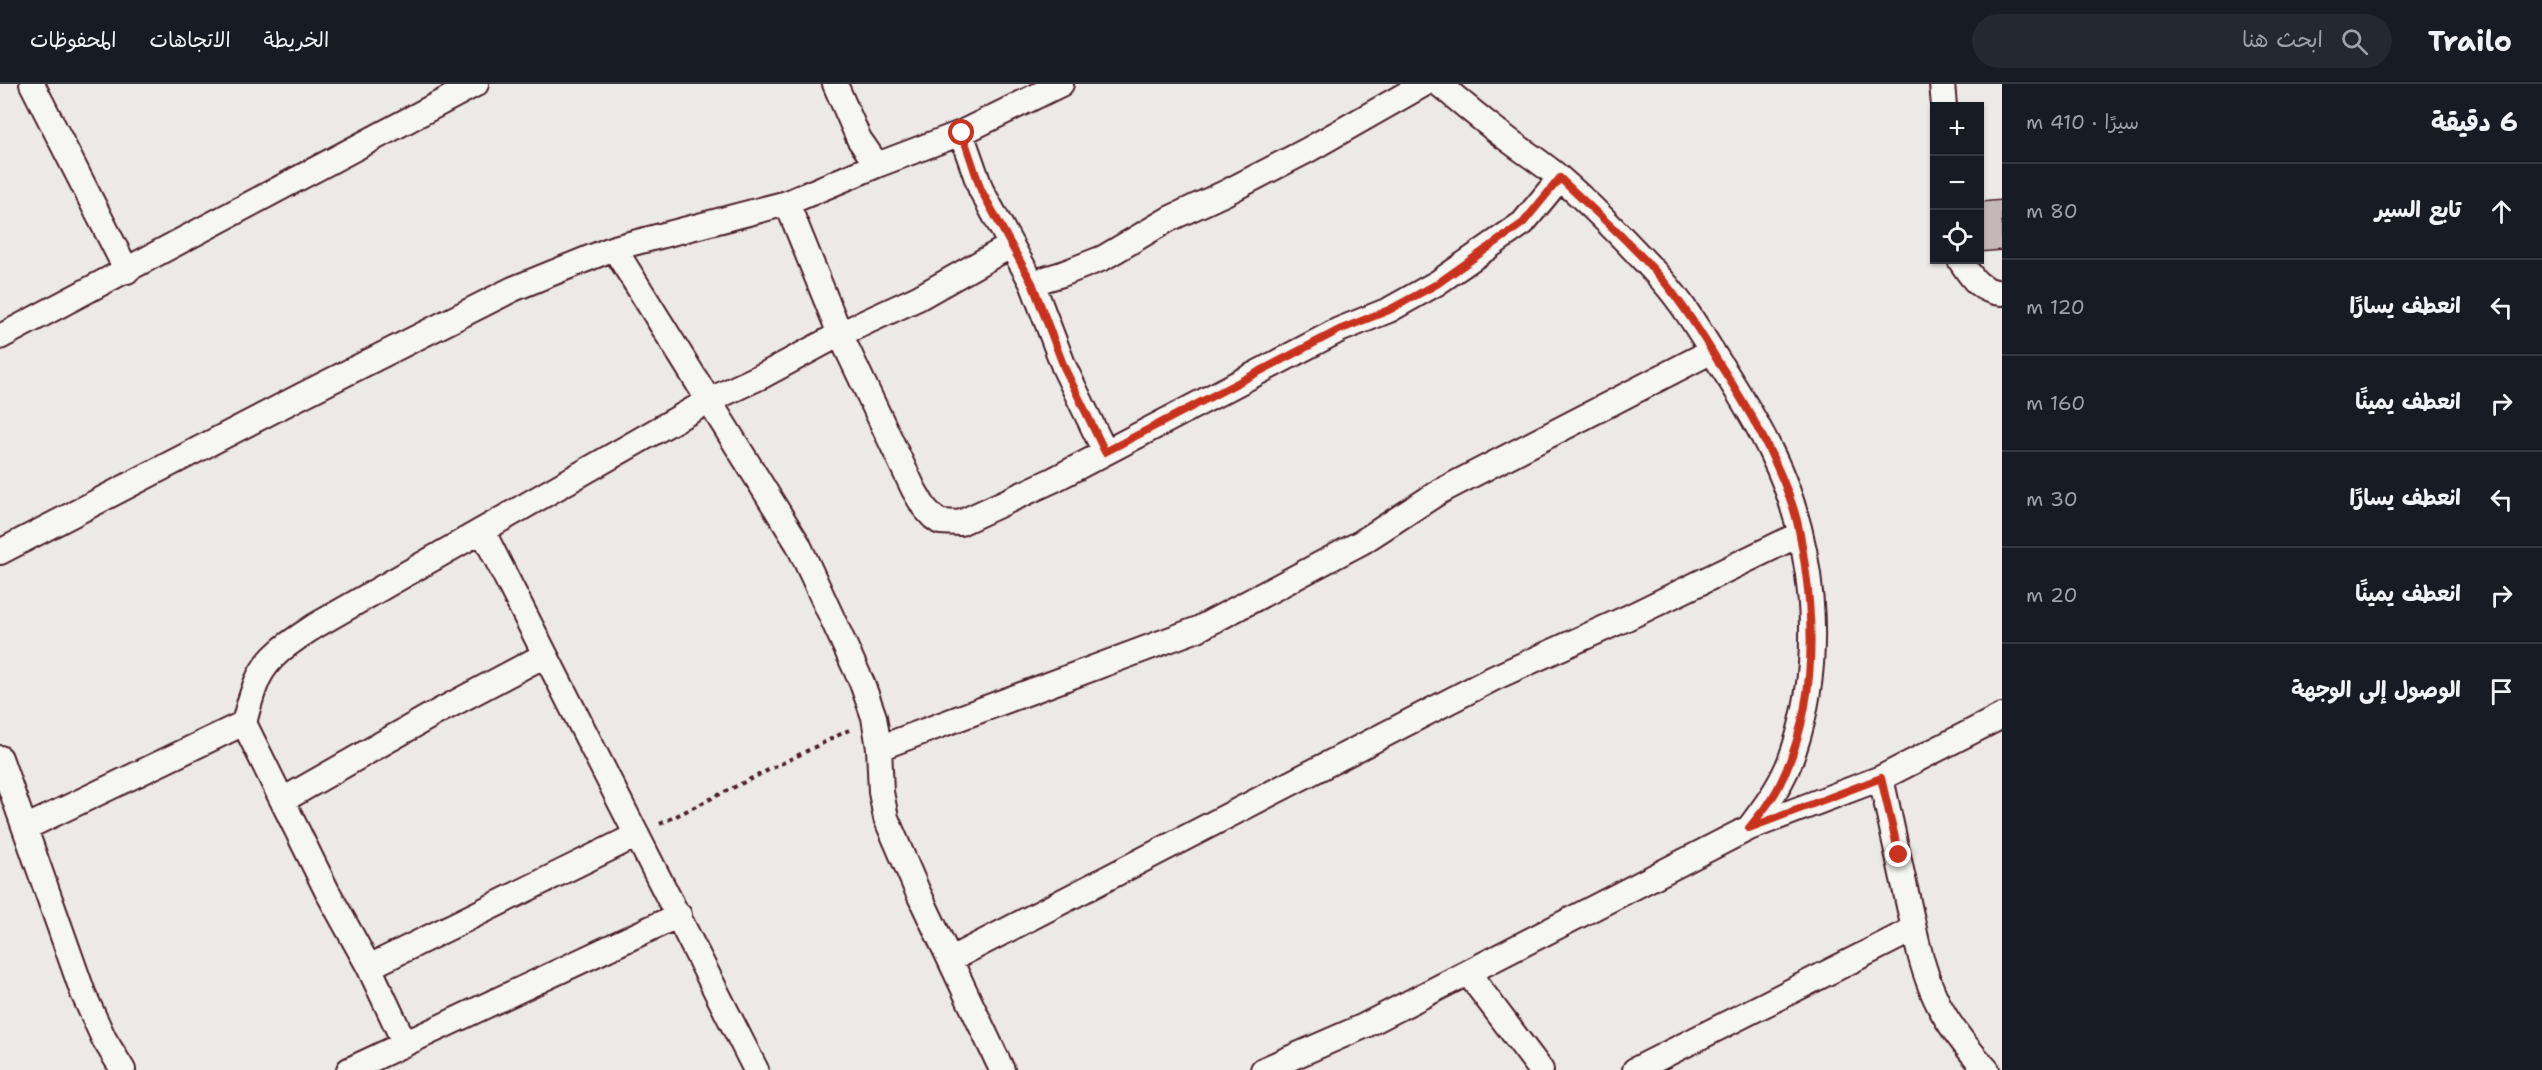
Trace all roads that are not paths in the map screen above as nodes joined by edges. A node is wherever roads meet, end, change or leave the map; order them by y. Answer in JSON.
{"nodes":[{"id":1,"x":32,"y":84,"type":"edge"},
{"id":2,"x":476,"y":84,"type":"edge"},
{"id":3,"x":836,"y":84,"type":"edge"},
{"id":4,"x":1061,"y":84,"type":"edge"},
{"id":5,"x":1424,"y":84,"type":"edge"},
{"id":6,"x":1439,"y":84,"type":"edge"},
{"id":7,"x":1942,"y":84,"type":"edge"},
{"id":8,"x":1944,"y":102,"type":"edge"},
{"id":9,"x":962,"y":133,"type":"junction"},
{"id":10,"x":877,"y":165,"type":"junction"},
{"id":11,"x":1560,"y":178,"type":"junction"},
{"id":12,"x":787,"y":203,"type":"junction"},
{"id":13,"x":1010,"y":246,"type":"junction"},
{"id":14,"x":614,"y":248,"type":"junction"},
{"id":15,"x":1963,"y":264,"type":"edge"},
{"id":16,"x":127,"y":271,"type":"junction"},
{"id":17,"x":1032,"y":283,"type":"junction"},
{"id":18,"x":2002,"y":293,"type":"edge"},
{"id":19,"x":840,"y":334,"type":"junction"},
{"id":20,"x":0,"y":337,"type":"edge"},
{"id":21,"x":1712,"y":351,"type":"junction"},
{"id":22,"x":710,"y":400,"type":"junction"},
{"id":23,"x":1105,"y":452,"type":"junction"},
{"id":24,"x":483,"y":532,"type":"junction"},
{"id":25,"x":1800,"y":534,"type":"junction"},
{"id":26,"x":0,"y":552,"type":"edge"},
{"id":27,"x":545,"y":655,"type":"junction"},
{"id":28,"x":2002,"y":716,"type":"edge"},
{"id":29,"x":244,"y":723,"type":"junction"},
{"id":30,"x":879,"y":748,"type":"junction"},
{"id":31,"x":0,"y":758,"type":"edge"},
{"id":32,"x":1881,"y":778,"type":"junction"},
{"id":33,"x":4,"y":785,"type":"edge"},
{"id":34,"x":283,"y":800,"type":"junction"},
{"id":35,"x":25,"y":828,"type":"junction"},
{"id":36,"x":1749,"y":828,"type":"junction"},
{"id":37,"x":637,"y":835,"type":"junction"},
{"id":38,"x":679,"y":915,"type":"junction"},
{"id":39,"x":1914,"y":928,"type":"junction"},
{"id":40,"x":951,"y":959,"type":"junction"},
{"id":41,"x":369,"y":967,"type":"junction"},
{"id":42,"x":1468,"y":973,"type":"junction"},
{"id":43,"x":405,"y":1044,"type":"junction"},
{"id":44,"x":123,"y":1070,"type":"edge"},
{"id":45,"x":349,"y":1070,"type":"edge"},
{"id":46,"x":756,"y":1070,"type":"edge"},
{"id":47,"x":1002,"y":1070,"type":"edge"},
{"id":48,"x":1263,"y":1070,"type":"edge"},
{"id":49,"x":1541,"y":1070,"type":"edge"},
{"id":50,"x":1635,"y":1070,"type":"edge"},
{"id":51,"x":1986,"y":1070,"type":"edge"}],
"edges":[{"from":1,"to":16,"type":"street"},
{"from":2,"to":16,"type":"street"},
{"from":3,"to":10,"type":"street"},
{"from":4,"to":9,"type":"street"},
{"from":5,"to":17,"type":"street"},
{"from":6,"to":11,"type":"street"},
{"from":7,"to":8,"type":"street"},
{"from":9,"to":10,"type":"street"},
{"from":9,"to":13,"type":"street"},
{"from":10,"to":12,"type":"street"},
{"from":11,"to":21,"type":"street"},
{"from":11,"to":23,"type":"street"},
{"from":12,"to":14,"type":"street"},
{"from":12,"to":19,"type":"street"},
{"from":13,"to":17,"type":"street"},
{"from":13,"to":19,"type":"street"},
{"from":14,"to":22,"type":"street"},
{"from":14,"to":26,"type":"street"},
{"from":15,"to":18,"type":"street"},
{"from":16,"to":20,"type":"street"},
{"from":17,"to":23,"type":"street"},
{"from":19,"to":22,"type":"street"},
{"from":19,"to":23,"type":"street"},
{"from":21,"to":25,"type":"street"},
{"from":21,"to":30,"type":"street"},
{"from":22,"to":24,"type":"street"},
{"from":22,"to":30,"type":"street"},
{"from":24,"to":27,"type":"street"},
{"from":24,"to":29,"type":"street"},
{"from":25,"to":36,"type":"street"},
{"from":25,"to":40,"type":"street"},
{"from":27,"to":34,"type":"street"},
{"from":27,"to":37,"type":"street"},
{"from":28,"to":32,"type":"street"},
{"from":29,"to":34,"type":"street"},
{"from":29,"to":35,"type":"street"},
{"from":30,"to":40,"type":"street"},
{"from":31,"to":33,"type":"street"},
{"from":32,"to":36,"type":"street"},
{"from":32,"to":39,"type":"street"},
{"from":33,"to":35,"type":"street"},
{"from":34,"to":41,"type":"street"},
{"from":35,"to":44,"type":"street"},
{"from":36,"to":42,"type":"street"},
{"from":37,"to":38,"type":"street"},
{"from":37,"to":41,"type":"street"},
{"from":38,"to":43,"type":"street"},
{"from":38,"to":46,"type":"street"},
{"from":39,"to":50,"type":"street"},
{"from":39,"to":51,"type":"street"},
{"from":40,"to":47,"type":"street"},
{"from":41,"to":43,"type":"street"},
{"from":42,"to":48,"type":"street"},
{"from":42,"to":49,"type":"street"},
{"from":43,"to":45,"type":"street"}]}
